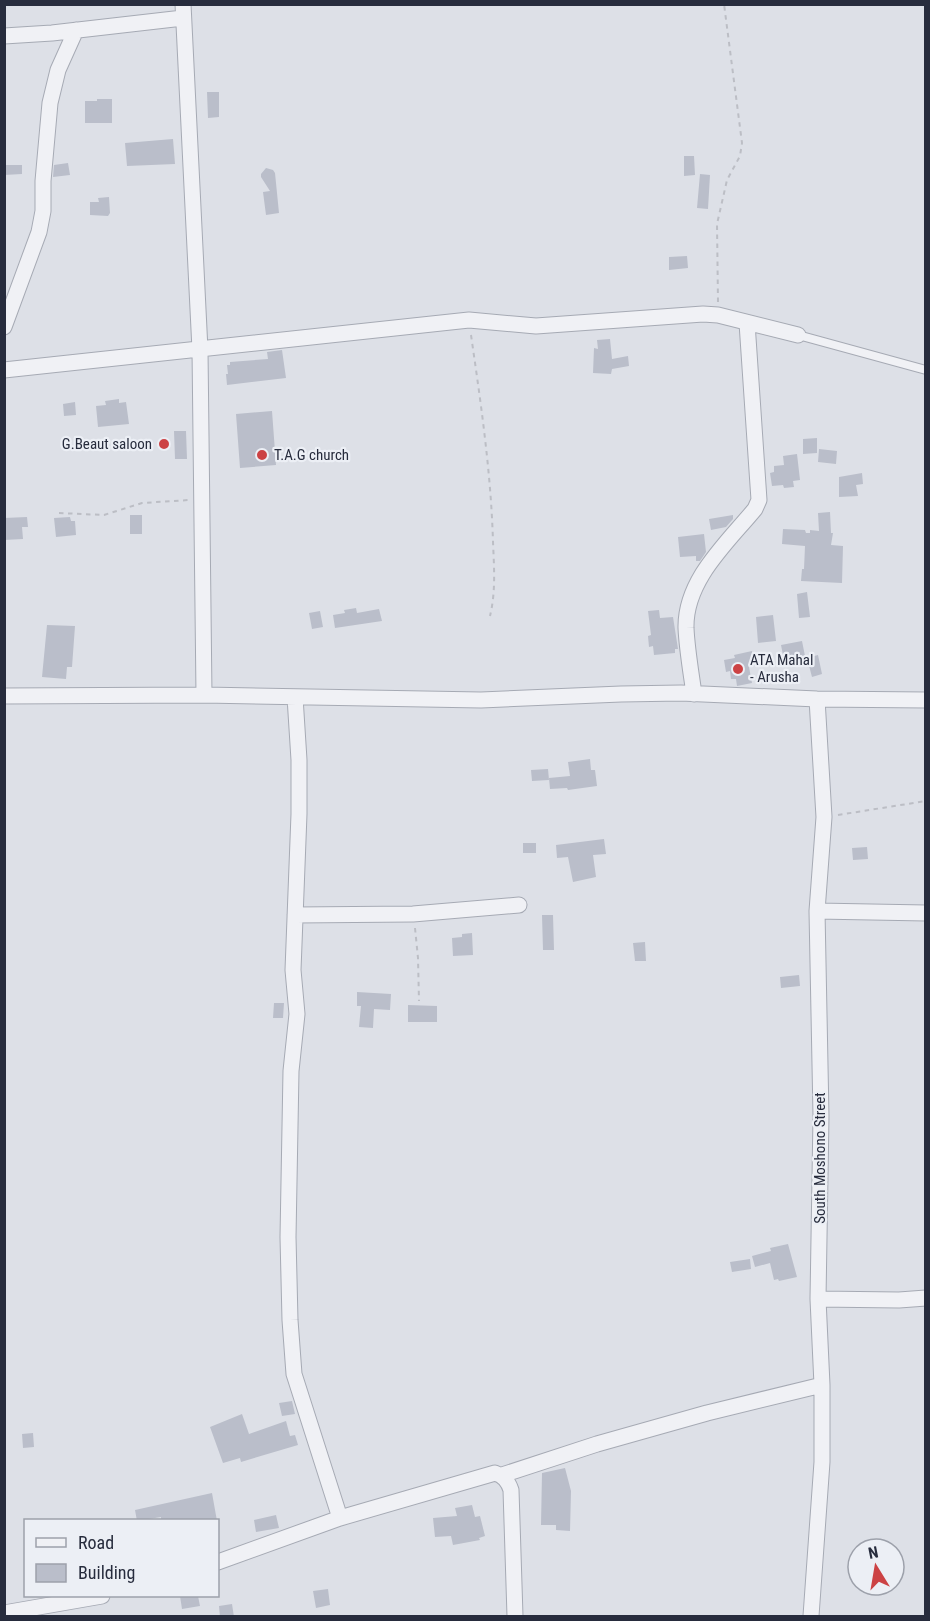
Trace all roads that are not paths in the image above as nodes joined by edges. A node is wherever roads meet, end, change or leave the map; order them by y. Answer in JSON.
{"nodes":[{"id":1,"x":183,"y":11,"type":"edge"},
{"id":2,"x":76,"y":30,"type":"junction"},
{"id":3,"x":4,"y":36,"type":"edge"},
{"id":4,"x":747,"y":322,"type":"junction"},
{"id":5,"x":4,"y":327,"type":"edge"},
{"id":6,"x":798,"y":335,"type":"joint"},
{"id":7,"x":200,"y":350,"type":"junction"},
{"id":8,"x":4,"y":370,"type":"edge"},
{"id":9,"x":926,"y":370,"type":"edge"},
{"id":10,"x":693,"y":694,"type":"junction"},
{"id":11,"x":204,"y":695,"type":"junction"},
{"id":12,"x":4,"y":696,"type":"edge"},
{"id":13,"x":295,"y":697,"type":"junction"},
{"id":14,"x":817,"y":699,"type":"junction"},
{"id":15,"x":926,"y":700,"type":"edge"},
{"id":16,"x":519,"y":905,"type":"dead end"},
{"id":17,"x":817,"y":911,"type":"junction"},
{"id":18,"x":926,"y":913,"type":"edge"},
{"id":19,"x":295,"y":915,"type":"junction"},
{"id":20,"x":926,"y":1298,"type":"edge"},
{"id":21,"x":818,"y":1299,"type":"junction"},
{"id":22,"x":822,"y":1385,"type":"junction"},
{"id":23,"x":502,"y":1476,"type":"junction"},
{"id":24,"x":340,"y":1518,"type":"junction"},
{"id":25,"x":219,"y":1562,"type":"edge"},
{"id":26,"x":96,"y":1597,"type":"edge"},
{"id":27,"x":4,"y":1613,"type":"edge"},
{"id":28,"x":516,"y":1617,"type":"edge"},
{"id":29,"x":811,"y":1617,"type":"edge"}],
"edges":[{"from":1,"to":2,"type":"street"},
{"from":1,"to":7,"type":"street"},
{"from":2,"to":3,"type":"street"},
{"from":2,"to":5,"type":"street"},
{"from":4,"to":6,"type":"street"},
{"from":4,"to":7,"type":"street"},
{"from":4,"to":10,"type":"street"},
{"from":6,"to":9,"type":"lane"},
{"from":7,"to":8,"type":"street"},
{"from":7,"to":11,"type":"street"},
{"from":10,"to":13,"type":"street"},
{"from":10,"to":14,"type":"street"},
{"from":11,"to":12,"type":"street"},
{"from":11,"to":13,"type":"street"},
{"from":13,"to":19,"type":"street"},
{"from":14,"to":15,"type":"street"},
{"from":14,"to":17,"type":"street","name":"South Moshono Street"},
{"from":16,"to":19,"type":"street"},
{"from":17,"to":18,"type":"street"},
{"from":17,"to":21,"type":"street","name":"South Moshono Street"},
{"from":19,"to":24,"type":"street"},
{"from":20,"to":21,"type":"street"},
{"from":21,"to":22,"type":"street","name":"South Moshono Street"},
{"from":22,"to":23,"type":"street"},
{"from":22,"to":29,"type":"street","name":"South Moshono Street"},
{"from":23,"to":24,"type":"street"},
{"from":23,"to":28,"type":"street"},
{"from":24,"to":25,"type":"street"},
{"from":26,"to":27,"type":"street"}]}
